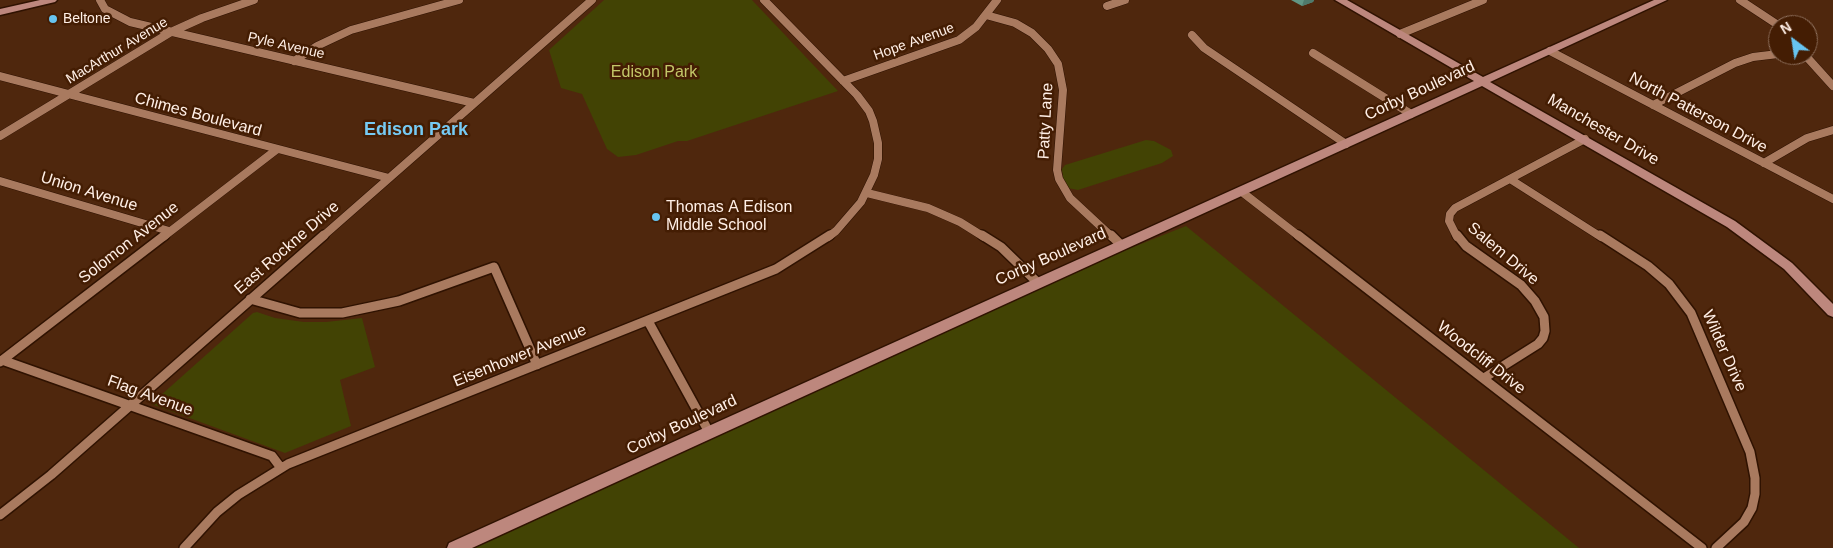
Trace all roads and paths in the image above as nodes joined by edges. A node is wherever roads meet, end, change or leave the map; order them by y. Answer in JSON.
{"nodes":[{"id":1,"x":52,"y":0,"type":"edge"},
{"id":2,"x":100,"y":0,"type":"edge"},
{"id":3,"x":254,"y":0,"type":"edge"},
{"id":4,"x":459,"y":0,"type":"edge"},
{"id":5,"x":592,"y":0,"type":"edge"},
{"id":6,"x":764,"y":0,"type":"edge"},
{"id":7,"x":997,"y":0,"type":"edge"},
{"id":8,"x":1125,"y":0,"type":"edge"},
{"id":9,"x":1340,"y":0,"type":"edge"},
{"id":10,"x":1483,"y":0,"type":"edge"},
{"id":11,"x":1662,"y":0,"type":"edge"},
{"id":12,"x":1740,"y":0,"type":"edge"},
{"id":13,"x":1107,"y":6,"type":"dead end"},
{"id":14,"x":0,"y":12,"type":"edge"},
{"id":15,"x":986,"y":15,"type":"junction"},
{"id":16,"x":1768,"y":19,"type":"edge"},
{"id":17,"x":171,"y":32,"type":"junction"},
{"id":18,"x":1400,"y":34,"type":"junction"},
{"id":19,"x":1192,"y":35,"type":"dead end"},
{"id":20,"x":1550,"y":51,"type":"junction"},
{"id":21,"x":1313,"y":53,"type":"dead end"},
{"id":22,"x":1768,"y":55,"type":"edge"},
{"id":23,"x":294,"y":61,"type":"junction"},
{"id":24,"x":1814,"y":65,"type":"edge"},
{"id":25,"x":0,"y":76,"type":"edge"},
{"id":26,"x":843,"y":81,"type":"junction"},
{"id":27,"x":1484,"y":82,"type":"junction"},
{"id":28,"x":1833,"y":86,"type":"edge"},
{"id":29,"x":68,"y":95,"type":"junction"},
{"id":30,"x":474,"y":103,"type":"junction"},
{"id":31,"x":1653,"y":105,"type":"junction"},
{"id":32,"x":1411,"y":114,"type":"junction"},
{"id":33,"x":1833,"y":130,"type":"edge"},
{"id":34,"x":0,"y":136,"type":"edge"},
{"id":35,"x":1585,"y":139,"type":"junction"},
{"id":36,"x":1346,"y":144,"type":"junction"},
{"id":37,"x":276,"y":150,"type":"junction"},
{"id":38,"x":1764,"y":163,"type":"junction"},
{"id":39,"x":389,"y":178,"type":"junction"},
{"id":40,"x":1510,"y":179,"type":"junction"},
{"id":41,"x":0,"y":181,"type":"edge"},
{"id":42,"x":1242,"y":192,"type":"junction"},
{"id":43,"x":867,"y":193,"type":"junction"},
{"id":44,"x":1833,"y":199,"type":"edge"},
{"id":45,"x":169,"y":231,"type":"junction"},
{"id":46,"x":1120,"y":245,"type":"junction"},
{"id":47,"x":1037,"y":282,"type":"junction"},
{"id":48,"x":250,"y":300,"type":"junction"},
{"id":49,"x":1833,"y":312,"type":"edge"},
{"id":50,"x":648,"y":321,"type":"junction"},
{"id":51,"x":1,"y":361,"type":"edge"},
{"id":52,"x":537,"y":365,"type":"junction"},
{"id":53,"x":1484,"y":378,"type":"junction"},
{"id":54,"x":130,"y":406,"type":"junction"},
{"id":55,"x":709,"y":432,"type":"junction"},
{"id":56,"x":282,"y":468,"type":"junction"},
{"id":57,"x":0,"y":515,"type":"edge"},
{"id":58,"x":184,"y":548,"type":"edge"},
{"id":59,"x":455,"y":548,"type":"edge"},
{"id":60,"x":1702,"y":548,"type":"edge"},
{"id":61,"x":1716,"y":548,"type":"edge"}],
"edges":[{"from":1,"to":14,"type":"street"},
{"from":2,"to":17,"type":"street","name":"Pyle Avenue"},
{"from":3,"to":17,"type":"street","name":"MacArthur Avenue"},
{"from":4,"to":23,"type":"street"},
{"from":5,"to":30,"type":"street","name":"East Rockne Drive"},
{"from":6,"to":26,"type":"street","name":"Eisenhower Avenue"},
{"from":7,"to":15,"type":"street","name":"Hope Avenue"},
{"from":8,"to":13,"type":"street"},
{"from":9,"to":18,"type":"street","name":"Manchester Drive"},
{"from":10,"to":18,"type":"street"},
{"from":11,"to":20,"type":"street","name":"Corby Boulevard"},
{"from":12,"to":16,"type":"street"},
{"from":15,"to":26,"type":"street","name":"Hope Avenue"},
{"from":15,"to":46,"type":"street","name":"Patty Lane"},
{"from":17,"to":23,"type":"street","name":"Pyle Avenue"},
{"from":17,"to":29,"type":"street","name":"MacArthur Avenue"},
{"from":18,"to":27,"type":"street","name":"Manchester Drive"},
{"from":19,"to":36,"type":"street"},
{"from":20,"to":27,"type":"street","name":"Corby Boulevard"},
{"from":20,"to":31,"type":"street","name":"North Patterson Drive"},
{"from":21,"to":32,"type":"street"},
{"from":22,"to":31,"type":"street"},
{"from":23,"to":30,"type":"street","name":"Pyle Avenue"},
{"from":24,"to":28,"type":"street"},
{"from":25,"to":29,"type":"street","name":"Chimes Boulevard"},
{"from":26,"to":43,"type":"street","name":"Eisenhower Avenue"},
{"from":27,"to":32,"type":"street","name":"Corby Boulevard"},
{"from":27,"to":35,"type":"street","name":"Manchester Drive"},
{"from":29,"to":34,"type":"street","name":"MacArthur Avenue"},
{"from":29,"to":37,"type":"street","name":"Chimes Boulevard"},
{"from":30,"to":39,"type":"street","name":"East Rockne Drive"},
{"from":31,"to":38,"type":"street","name":"North Patterson Drive"},
{"from":32,"to":36,"type":"street","name":"Corby Boulevard"},
{"from":33,"to":38,"type":"street"},
{"from":35,"to":40,"type":"street","name":"Salem Drive"},
{"from":35,"to":49,"type":"street","name":"Manchester Drive"},
{"from":36,"to":42,"type":"street","name":"Corby Boulevard"},
{"from":37,"to":39,"type":"street","name":"Chimes Boulevard"},
{"from":37,"to":45,"type":"street","name":"Solomon Avenue"},
{"from":38,"to":44,"type":"street","name":"North Patterson Drive"},
{"from":39,"to":48,"type":"street","name":"East Rockne Drive"},
{"from":40,"to":53,"type":"street","name":"Salem Drive"},
{"from":40,"to":61,"type":"street","name":"Wilder Drive"},
{"from":41,"to":45,"type":"street","name":"Union Avenue"},
{"from":42,"to":46,"type":"street","name":"Corby Boulevard"},
{"from":42,"to":53,"type":"street","name":"Woodcliff Drive"},
{"from":43,"to":47,"type":"street"},
{"from":43,"to":50,"type":"street","name":"Eisenhower Avenue"},
{"from":45,"to":51,"type":"street","name":"Solomon Avenue"},
{"from":46,"to":47,"type":"street","name":"Corby Boulevard"},
{"from":47,"to":55,"type":"street","name":"Corby Boulevard"},
{"from":48,"to":52,"type":"street"},
{"from":48,"to":54,"type":"street","name":"East Rockne Drive"},
{"from":50,"to":52,"type":"street","name":"Eisenhower Avenue"},
{"from":50,"to":55,"type":"street"},
{"from":51,"to":54,"type":"street","name":"Flag Avenue"},
{"from":52,"to":56,"type":"street","name":"Eisenhower Avenue"},
{"from":53,"to":60,"type":"street","name":"Woodcliff Drive"},
{"from":54,"to":56,"type":"street","name":"Flag Avenue"},
{"from":54,"to":57,"type":"street","name":"East Rockne Drive"},
{"from":55,"to":59,"type":"street","name":"Corby Boulevard"},
{"from":56,"to":58,"type":"street","name":"Eisenhower Avenue"}]}
